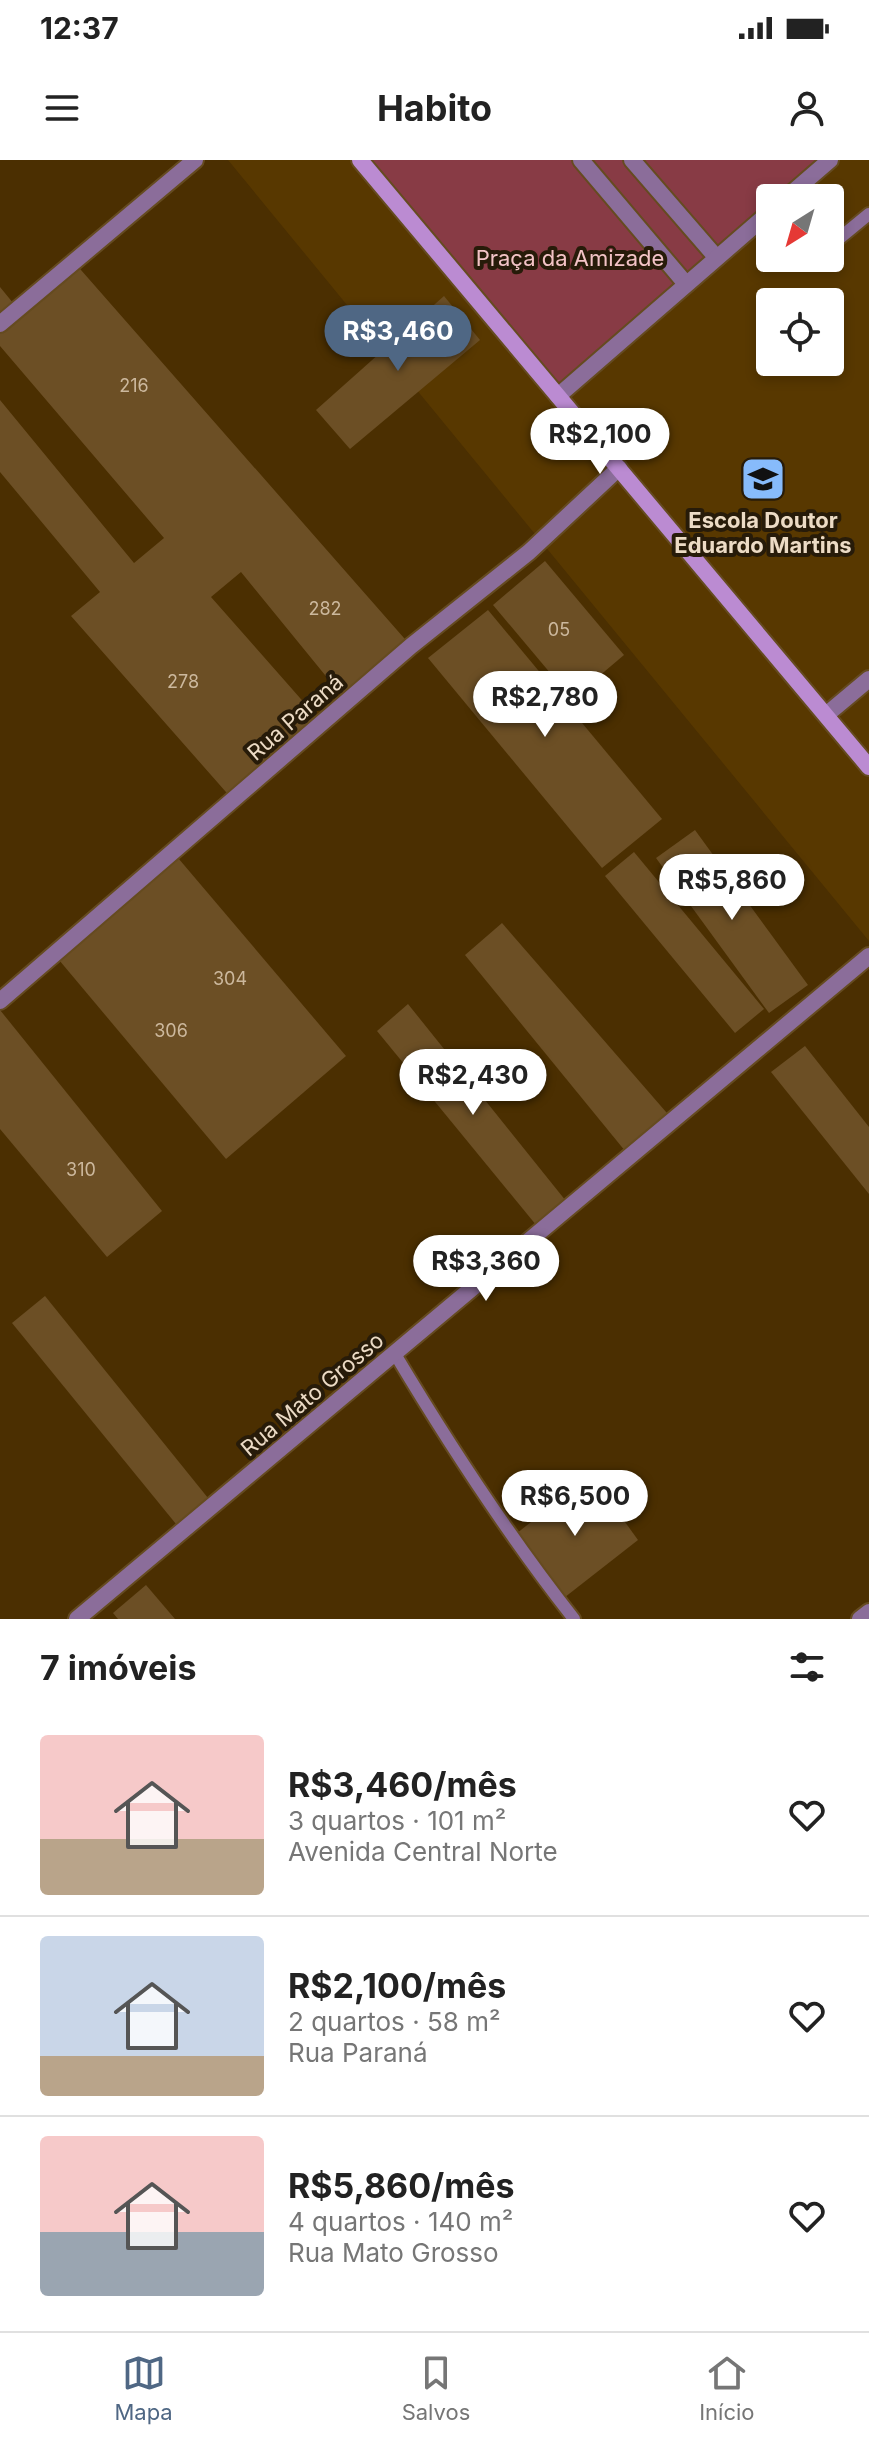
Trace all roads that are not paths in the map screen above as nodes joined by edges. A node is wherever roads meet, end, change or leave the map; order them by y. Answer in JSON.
{"nodes":[{"id":1,"x":195,"y":160,"type":"edge"},
{"id":2,"x":360,"y":160,"type":"edge"},
{"id":3,"x":581,"y":160,"type":"edge"},
{"id":4,"x":632,"y":160,"type":"edge"},
{"id":5,"x":830,"y":160,"type":"edge"},
{"id":6,"x":802,"y":184,"type":"edge"},
{"id":7,"x":869,"y":214,"type":"edge"},
{"id":8,"x":756,"y":230,"type":"edge"},
{"id":9,"x":844,"y":235,"type":"edge"},
{"id":10,"x":716,"y":257,"type":"junction"},
{"id":11,"x":686,"y":284,"type":"junction"},
{"id":12,"x":0,"y":324,"type":"edge"},
{"id":13,"x":558,"y":396,"type":"junction"},
{"id":14,"x":619,"y":468,"type":"junction"},
{"id":15,"x":869,"y":679,"type":"edge"},
{"id":16,"x":826,"y":715,"type":"junction"},
{"id":17,"x":869,"y":767,"type":"edge"},
{"id":18,"x":869,"y":956,"type":"edge"},
{"id":19,"x":0,"y":1001,"type":"edge"},
{"id":20,"x":395,"y":1354,"type":"junction"},
{"id":21,"x":869,"y":1612,"type":"edge"},
{"id":22,"x":77,"y":1619,"type":"edge"},
{"id":23,"x":574,"y":1619,"type":"edge"},
{"id":24,"x":860,"y":1619,"type":"edge"}],
"edges":[{"from":1,"to":12,"type":"street"},
{"from":2,"to":13,"type":"main road"},
{"from":3,"to":11,"type":"street"},
{"from":4,"to":10,"type":"street"},
{"from":5,"to":6,"type":"street"},
{"from":7,"to":9,"type":"lane"},
{"from":8,"to":10,"type":"street"},
{"from":10,"to":11,"type":"street"},
{"from":11,"to":13,"type":"street"},
{"from":13,"to":14,"type":"main road"},
{"from":14,"to":16,"type":"main road"},
{"from":14,"to":19,"type":"street","name":"Rua Paraná"},
{"from":15,"to":16,"type":"street"},
{"from":16,"to":17,"type":"main road"},
{"from":18,"to":20,"type":"street","name":"Rua Mato Grosso"},
{"from":20,"to":22,"type":"street","name":"Rua Mato Grosso"},
{"from":20,"to":23,"type":"lane"},
{"from":21,"to":24,"type":"street"}]}
